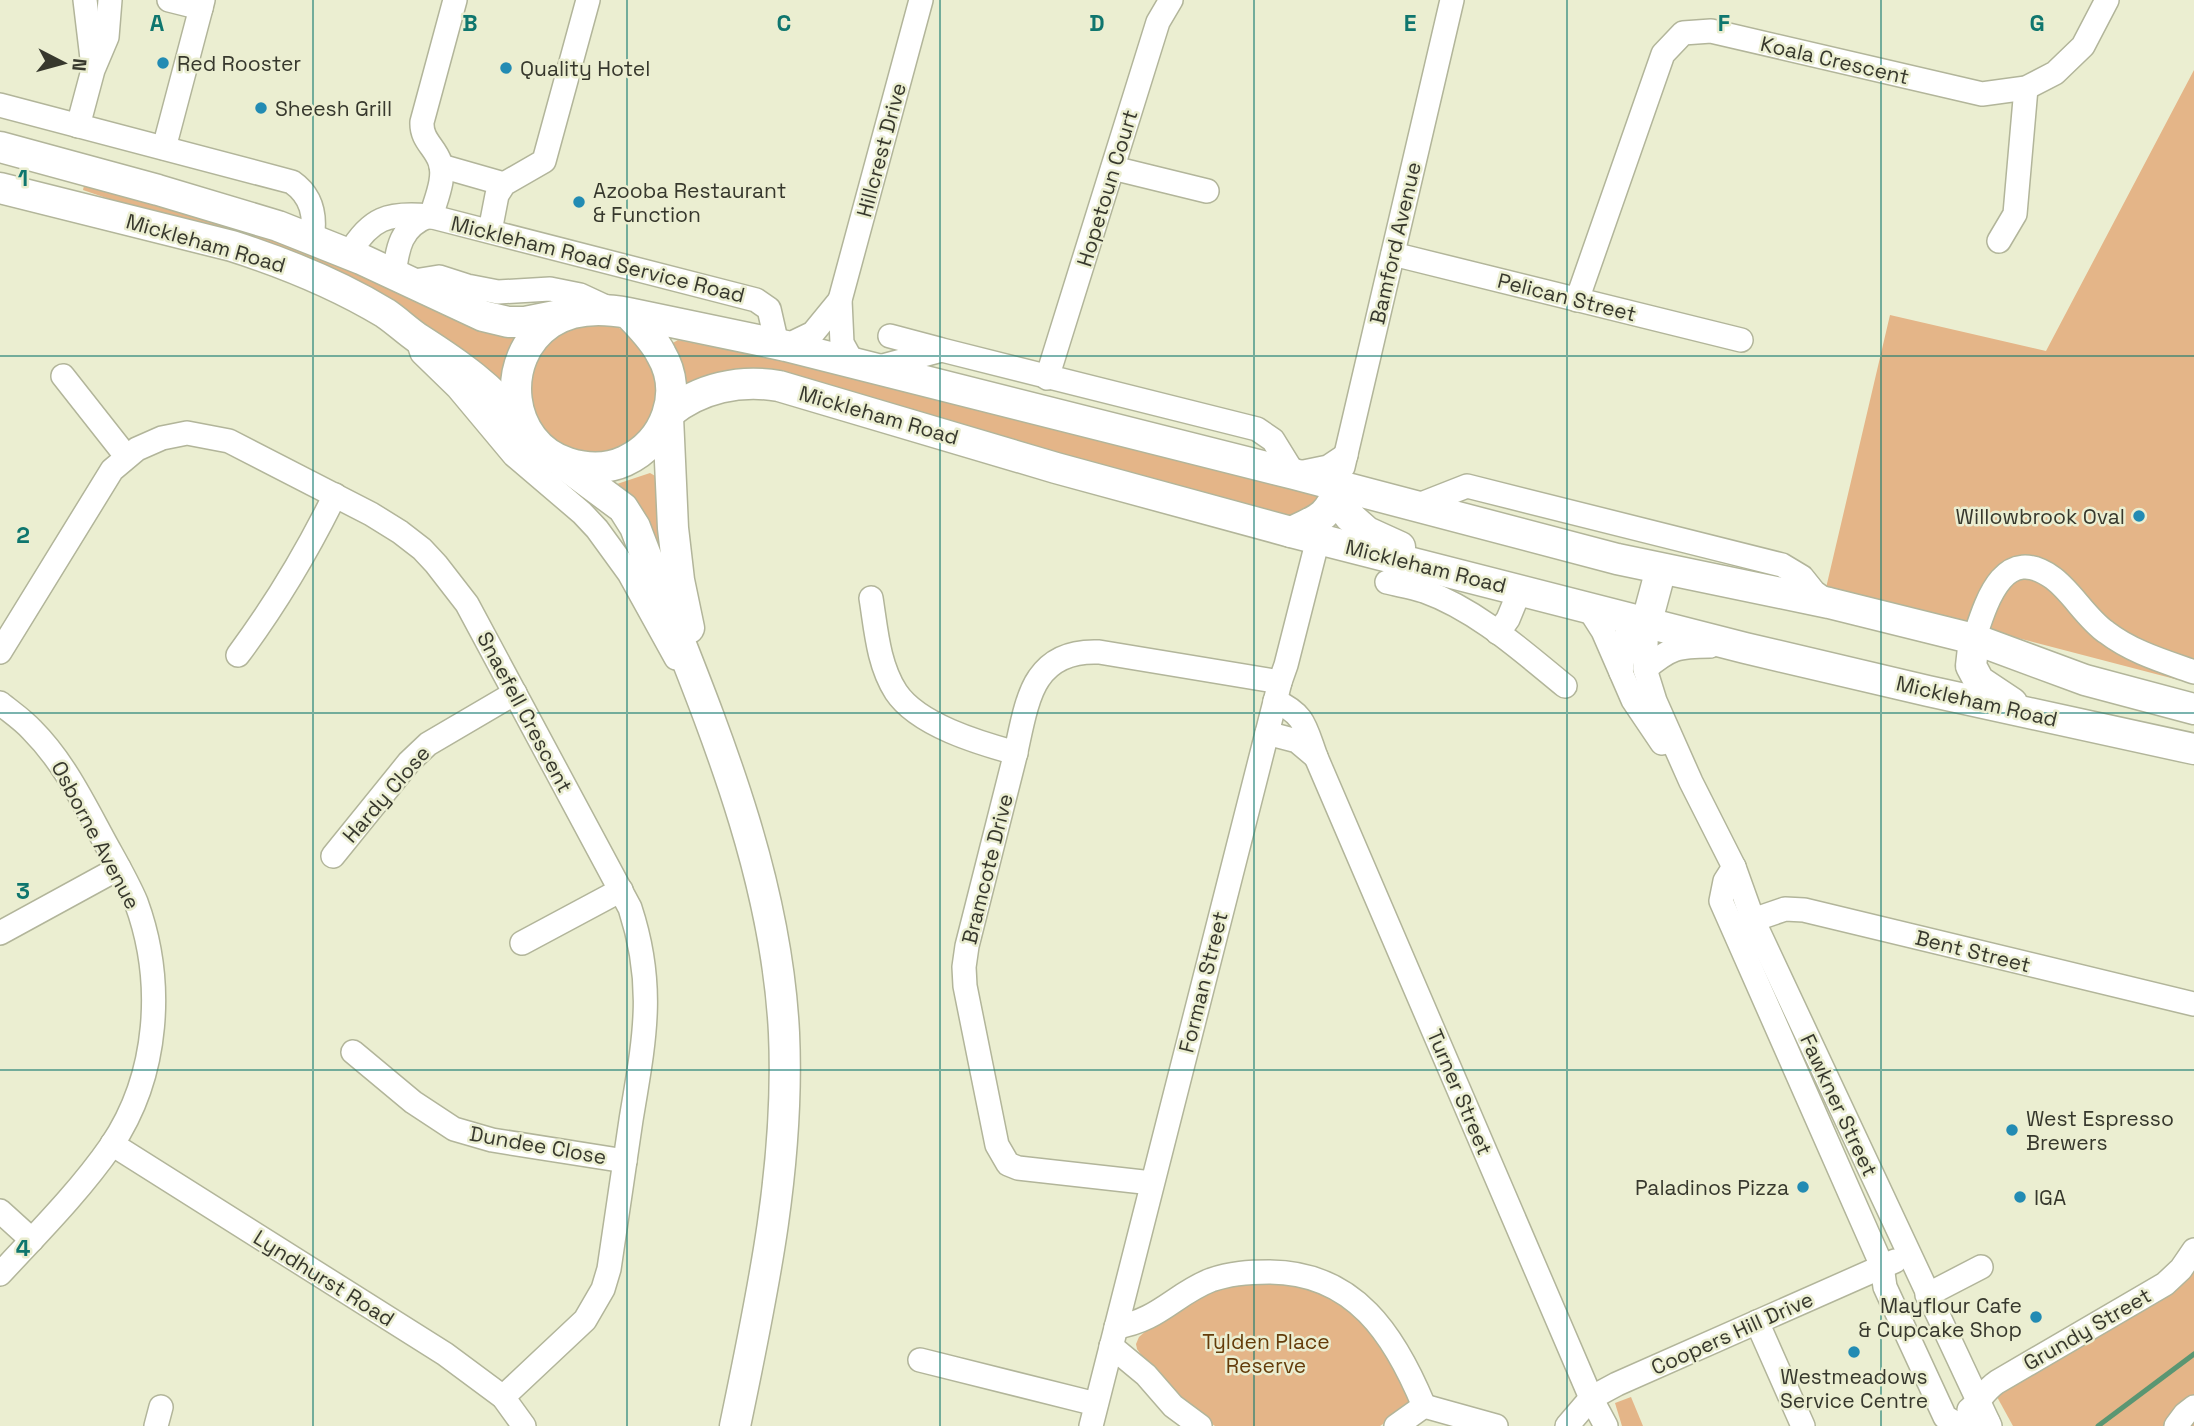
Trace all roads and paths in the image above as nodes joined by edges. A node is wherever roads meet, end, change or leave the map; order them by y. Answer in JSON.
{"nodes":[{"id":1,"x":85,"y":0,"type":"edge"},
{"id":2,"x":110,"y":0,"type":"edge"},
{"id":3,"x":169,"y":0,"type":"edge"},
{"id":4,"x":455,"y":0,"type":"edge"},
{"id":5,"x":588,"y":0,"type":"edge"},
{"id":6,"x":921,"y":0,"type":"edge"},
{"id":7,"x":1171,"y":0,"type":"edge"},
{"id":8,"x":1452,"y":0,"type":"edge"},
{"id":9,"x":2107,"y":0,"type":"edge"},
{"id":10,"x":202,"y":4,"type":"edge"},
{"id":11,"x":93,"y":70,"type":"junction"},
{"id":12,"x":2026,"y":88,"type":"junction"},
{"id":13,"x":0,"y":105,"type":"edge"},
{"id":14,"x":78,"y":125,"type":"junction"},
{"id":15,"x":3,"y":144,"type":"edge"},
{"id":16,"x":164,"y":148,"type":"junction"},
{"id":17,"x":441,"y":166,"type":"junction"},
{"id":18,"x":1113,"y":168,"type":"junction"},
{"id":19,"x":504,"y":184,"type":"junction"},
{"id":20,"x":0,"y":188,"type":"edge"},
{"id":21,"x":1207,"y":191,"type":"dead end"},
{"id":22,"x":430,"y":217,"type":"junction"},
{"id":23,"x":489,"y":231,"type":"junction"},
{"id":24,"x":312,"y":239,"type":"junction"},
{"id":25,"x":2000,"y":241,"type":"dead end"},
{"id":26,"x":349,"y":254,"type":"junction"},
{"id":27,"x":1393,"y":254,"type":"junction"},
{"id":28,"x":401,"y":279,"type":"junction"},
{"id":29,"x":840,"y":299,"type":"junction"},
{"id":30,"x":1577,"y":300,"type":"junction"},
{"id":31,"x":620,"y":311,"type":"junction"},
{"id":32,"x":573,"y":312,"type":"junction"},
{"id":33,"x":890,"y":336,"type":"dead end"},
{"id":34,"x":417,"y":337,"type":"junction"},
{"id":35,"x":1741,"y":340,"type":"dead end"},
{"id":36,"x":782,"y":345,"type":"junction"},
{"id":37,"x":942,"y":349,"type":"junction"},
{"id":38,"x":864,"y":365,"type":"junction"},
{"id":39,"x":63,"y":376,"type":"dead end"},
{"id":40,"x":1047,"y":378,"type":"junction"},
{"id":41,"x":668,"y":415,"type":"junction"},
{"id":42,"x":528,"y":433,"type":"junction"},
{"id":43,"x":1346,"y":455,"type":"junction"},
{"id":44,"x":126,"y":456,"type":"junction"},
{"id":45,"x":560,"y":461,"type":"junction"},
{"id":46,"x":1294,"y":474,"type":"junction"},
{"id":47,"x":1341,"y":486,"type":"junction"},
{"id":48,"x":335,"y":495,"type":"junction"},
{"id":49,"x":1416,"y":506,"type":"junction"},
{"id":50,"x":1305,"y":535,"type":"junction"},
{"id":51,"x":1651,"y":566,"type":"junction"},
{"id":52,"x":1458,"y":573,"type":"junction"},
{"id":53,"x":1387,"y":582,"type":"dead end"},
{"id":54,"x":1520,"y":590,"type":"junction"},
{"id":55,"x":871,"y":598,"type":"dead end"},
{"id":56,"x":1829,"y":603,"type":"junction"},
{"id":57,"x":1587,"y":606,"type":"junction"},
{"id":58,"x":1638,"y":619,"type":"junction"},
{"id":59,"x":1498,"y":633,"type":"junction"},
{"id":60,"x":1974,"y":639,"type":"junction"},
{"id":61,"x":1745,"y":648,"type":"junction"},
{"id":62,"x":0,"y":652,"type":"edge"},
{"id":63,"x":238,"y":655,"type":"dead end"},
{"id":64,"x":1645,"y":669,"type":"junction"},
{"id":65,"x":2194,"y":672,"type":"edge"},
{"id":66,"x":1621,"y":675,"type":"junction"},
{"id":67,"x":1565,"y":686,"type":"dead end"},
{"id":68,"x":1277,"y":691,"type":"junction"},
{"id":69,"x":1928,"y":691,"type":"junction"},
{"id":70,"x":515,"y":693,"type":"junction"},
{"id":71,"x":0,"y":703,"type":"edge"},
{"id":72,"x":704,"y":705,"type":"junction"},
{"id":73,"x":2194,"y":709,"type":"edge"},
{"id":74,"x":2030,"y":714,"type":"junction"},
{"id":75,"x":1267,"y":733,"type":"junction"},
{"id":76,"x":2194,"y":749,"type":"edge"},
{"id":77,"x":1016,"y":753,"type":"junction"},
{"id":78,"x":1316,"y":757,"type":"junction"},
{"id":79,"x":1691,"y":782,"type":"junction"},
{"id":80,"x":333,"y":856,"type":"dead end"},
{"id":81,"x":1734,"y":867,"type":"junction"},
{"id":82,"x":119,"y":868,"type":"junction"},
{"id":83,"x":621,"y":890,"type":"junction"},
{"id":84,"x":1753,"y":920,"type":"junction"},
{"id":85,"x":0,"y":933,"type":"edge"},
{"id":86,"x":522,"y":943,"type":"dead end"},
{"id":87,"x":2194,"y":1004,"type":"edge"},
{"id":88,"x":353,"y":1052,"type":"dead end"},
{"id":89,"x":112,"y":1144,"type":"junction"},
{"id":90,"x":625,"y":1161,"type":"junction"},
{"id":91,"x":1152,"y":1183,"type":"junction"},
{"id":92,"x":0,"y":1211,"type":"edge"},
{"id":93,"x":32,"y":1240,"type":"junction"},
{"id":94,"x":2194,"y":1250,"type":"edge"},
{"id":95,"x":1908,"y":1255,"type":"junction"},
{"id":96,"x":1882,"y":1266,"type":"junction"},
{"id":97,"x":1981,"y":1267,"type":"dead end"},
{"id":98,"x":0,"y":1274,"type":"edge"},
{"id":99,"x":1927,"y":1295,"type":"junction"},
{"id":100,"x":1757,"y":1322,"type":"junction"},
{"id":101,"x":1114,"y":1336,"type":"junction"},
{"id":102,"x":920,"y":1360,"type":"dead end"},
{"id":103,"x":503,"y":1397,"type":"junction"},
{"id":104,"x":1591,"y":1398,"type":"junction"},
{"id":105,"x":1424,"y":1406,"type":"junction"},
{"id":106,"x":2194,"y":1408,"type":"edge"},
{"id":107,"x":1094,"y":1415,"type":"edge"},
{"id":108,"x":1985,"y":1417,"type":"edge"},
{"id":109,"x":524,"y":1426,"type":"edge"},
{"id":110,"x":735,"y":1426,"type":"edge"},
{"id":111,"x":1200,"y":1426,"type":"edge"},
{"id":112,"x":1396,"y":1426,"type":"edge"},
{"id":113,"x":1496,"y":1426,"type":"edge"},
{"id":114,"x":1567,"y":1426,"type":"edge"},
{"id":115,"x":1606,"y":1426,"type":"edge"},
{"id":116,"x":1803,"y":1426,"type":"edge"},
{"id":117,"x":2176,"y":1426,"type":"edge"}],
"edges":[{"from":1,"to":11,"type":"street"},
{"from":2,"to":11,"type":"street"},
{"from":3,"to":10,"type":"street"},
{"from":4,"to":17,"type":"street"},
{"from":5,"to":19,"type":"street"},
{"from":6,"to":29,"type":"street","name":"Hillcrest Drive"},
{"from":7,"to":18,"type":"street","name":"Hopetoun Court"},
{"from":8,"to":27,"type":"street","name":"Bamford Avenue"},
{"from":9,"to":12,"type":"street","name":"Koala Crescent"},
{"from":10,"to":16,"type":"street"},
{"from":11,"to":14,"type":"street"},
{"from":12,"to":25,"type":"street"},
{"from":12,"to":30,"type":"street","name":"Koala Crescent"},
{"from":13,"to":14,"type":"street","name":"Mickleham Road"},
{"from":14,"to":16,"type":"street","name":"Mickleham Road"},
{"from":15,"to":24,"type":"main road","name":"Mickleham Road"},
{"from":16,"to":24,"type":"street","name":"Mickleham Road"},
{"from":17,"to":19,"type":"street"},
{"from":17,"to":22,"type":"street"},
{"from":18,"to":21,"type":"street"},
{"from":18,"to":40,"type":"street","name":"Hopetoun Court"},
{"from":19,"to":23,"type":"street"},
{"from":20,"to":34,"type":"main road","name":"Mickleham Road"},
{"from":22,"to":23,"type":"street","name":"Mickleham Road Service Road"},
{"from":22,"to":26,"type":"street","name":"Mickleham Road Service Road"},
{"from":22,"to":28,"type":"street","name":"Mickleham Road Service Road"},
{"from":23,"to":36,"type":"street","name":"Mickleham Road Service Road"},
{"from":24,"to":26,"type":"main road","name":"Mickleham Road"},
{"from":26,"to":28,"type":"main road","name":"Mickleham Road"},
{"from":27,"to":30,"type":"street","name":"Pelican Street"},
{"from":27,"to":43,"type":"street","name":"Bamford Avenue"},
{"from":28,"to":31,"type":"street"},
{"from":28,"to":32,"type":"main road","name":"Mickleham Road"},
{"from":29,"to":36,"type":"street","name":"Hillcrest Drive"},
{"from":29,"to":38,"type":"street","name":"Hillcrest Drive"},
{"from":30,"to":35,"type":"street","name":"Pelican Street"},
{"from":31,"to":32,"type":"main road"},
{"from":31,"to":36,"type":"main road","name":"Mickleham Road"},
{"from":31,"to":41,"type":"main road"},
{"from":32,"to":42,"type":"main road"},
{"from":33,"to":37,"type":"street"},
{"from":34,"to":42,"type":"main road","name":"Mickleham Road"},
{"from":34,"to":72,"type":"street"},
{"from":36,"to":38,"type":"main road","name":"Mickleham Road"},
{"from":37,"to":38,"type":"street","name":"Mickleham Road"},
{"from":37,"to":40,"type":"street"},
{"from":38,"to":46,"type":"main road","name":"Mickleham Road"},
{"from":39,"to":44,"type":"street"},
{"from":40,"to":46,"type":"street"},
{"from":41,"to":45,"type":"main road"},
{"from":41,"to":50,"type":"main road","name":"Mickleham Road"},
{"from":41,"to":72,"type":"main road"},
{"from":42,"to":45,"type":"main road"},
{"from":43,"to":46,"type":"street"},
{"from":43,"to":47,"type":"street","name":"Bamford Avenue"},
{"from":44,"to":48,"type":"street","name":"Snaefell Crescent"},
{"from":44,"to":62,"type":"street","name":"Snaefell Crescent"},
{"from":45,"to":72,"type":"main road"},
{"from":46,"to":47,"type":"main road","name":"Mickleham Road"},
{"from":47,"to":49,"type":"main road","name":"Mickleham Road"},
{"from":47,"to":50,"type":"main road"},
{"from":47,"to":52,"type":"main road"},
{"from":48,"to":63,"type":"street"},
{"from":48,"to":70,"type":"street","name":"Snaefell Crescent"},
{"from":49,"to":51,"type":"main road","name":"Mickleham Road"},
{"from":49,"to":56,"type":"street","name":"Mickleham Road"},
{"from":50,"to":52,"type":"main road","name":"Mickleham Road"},
{"from":50,"to":68,"type":"street","name":"Forman Street"},
{"from":51,"to":56,"type":"main road","name":"Mickleham Road"},
{"from":51,"to":58,"type":"main road"},
{"from":52,"to":54,"type":"main road","name":"Mickleham Road"},
{"from":53,"to":59,"type":"street"},
{"from":54,"to":57,"type":"main road","name":"Mickleham Road"},
{"from":54,"to":59,"type":"street"},
{"from":55,"to":77,"type":"street"},
{"from":56,"to":60,"type":"main road","name":"Mickleham Road"},
{"from":57,"to":58,"type":"main road","name":"Mickleham Road"},
{"from":57,"to":66,"type":"street","name":"Fawkner Street"},
{"from":58,"to":61,"type":"main road","name":"Mickleham Road"},
{"from":58,"to":64,"type":"street","name":"Fawkner Street"},
{"from":58,"to":66,"type":"street"},
{"from":59,"to":67,"type":"street"},
{"from":60,"to":65,"type":"street"},
{"from":60,"to":69,"type":"main road"},
{"from":60,"to":73,"type":"main road","name":"Mickleham Road"},
{"from":60,"to":74,"type":"main road"},
{"from":61,"to":64,"type":"street"},
{"from":61,"to":69,"type":"main road","name":"Mickleham Road"},
{"from":64,"to":79,"type":"street","name":"Fawkner Street"},
{"from":66,"to":79,"type":"street","name":"Fawkner Street"},
{"from":68,"to":75,"type":"street","name":"Forman Street"},
{"from":68,"to":77,"type":"street","name":"Bramcote Drive"},
{"from":68,"to":78,"type":"street","name":"Turner Street"},
{"from":69,"to":74,"type":"main road","name":"Mickleham Road"},
{"from":70,"to":80,"type":"street","name":"Hardy Close"},
{"from":70,"to":83,"type":"street","name":"Snaefell Crescent"},
{"from":71,"to":82,"type":"street","name":"Osborne Avenue"},
{"from":72,"to":110,"type":"main road"},
{"from":74,"to":76,"type":"main road","name":"Mickleham Road"},
{"from":75,"to":78,"type":"street"},
{"from":75,"to":91,"type":"street","name":"Forman Street"},
{"from":77,"to":91,"type":"street","name":"Bramcote Drive"},
{"from":78,"to":104,"type":"street","name":"Turner Street"},
{"from":79,"to":81,"type":"street","name":"Fawkner Street"},
{"from":81,"to":84,"type":"street","name":"Fawkner Street"},
{"from":81,"to":96,"type":"street"},
{"from":82,"to":85,"type":"street"},
{"from":82,"to":89,"type":"street","name":"Osborne Avenue"},
{"from":83,"to":86,"type":"street"},
{"from":83,"to":90,"type":"street","name":"Snaefell Crescent"},
{"from":84,"to":87,"type":"street","name":"Bent Street"},
{"from":84,"to":95,"type":"street","name":"Fawkner Street"},
{"from":88,"to":90,"type":"street","name":"Dundee Close"},
{"from":89,"to":93,"type":"street","name":"Osborne Avenue"},
{"from":89,"to":103,"type":"street","name":"Lyndhurst Road"},
{"from":90,"to":103,"type":"street","name":"Snaefell Crescent"},
{"from":91,"to":101,"type":"street","name":"Forman Street"},
{"from":92,"to":93,"type":"street"},
{"from":93,"to":98,"type":"street","name":"Osborne Avenue"},
{"from":94,"to":108,"type":"street","name":"Grundy Street"},
{"from":95,"to":96,"type":"street","name":"Coopers Hill Drive"},
{"from":95,"to":99,"type":"street","name":"Fawkner Street"},
{"from":96,"to":100,"type":"street","name":"Coopers Hill Drive"},
{"from":96,"to":108,"type":"street","name":"Grundy Street"},
{"from":97,"to":99,"type":"street"},
{"from":99,"to":108,"type":"street","name":"Fawkner Street"},
{"from":100,"to":104,"type":"street","name":"Coopers Hill Drive"},
{"from":100,"to":116,"type":"street"},
{"from":101,"to":105,"type":"street"},
{"from":101,"to":107,"type":"street","name":"Forman Street"},
{"from":101,"to":111,"type":"street"},
{"from":102,"to":107,"type":"street"},
{"from":103,"to":109,"type":"street","name":"Lyndhurst Road"},
{"from":104,"to":114,"type":"street","name":"Coopers Hill Drive"},
{"from":104,"to":115,"type":"street","name":"Turner Street"},
{"from":105,"to":112,"type":"street"},
{"from":105,"to":113,"type":"street"},
{"from":106,"to":117,"type":"street"}]}
